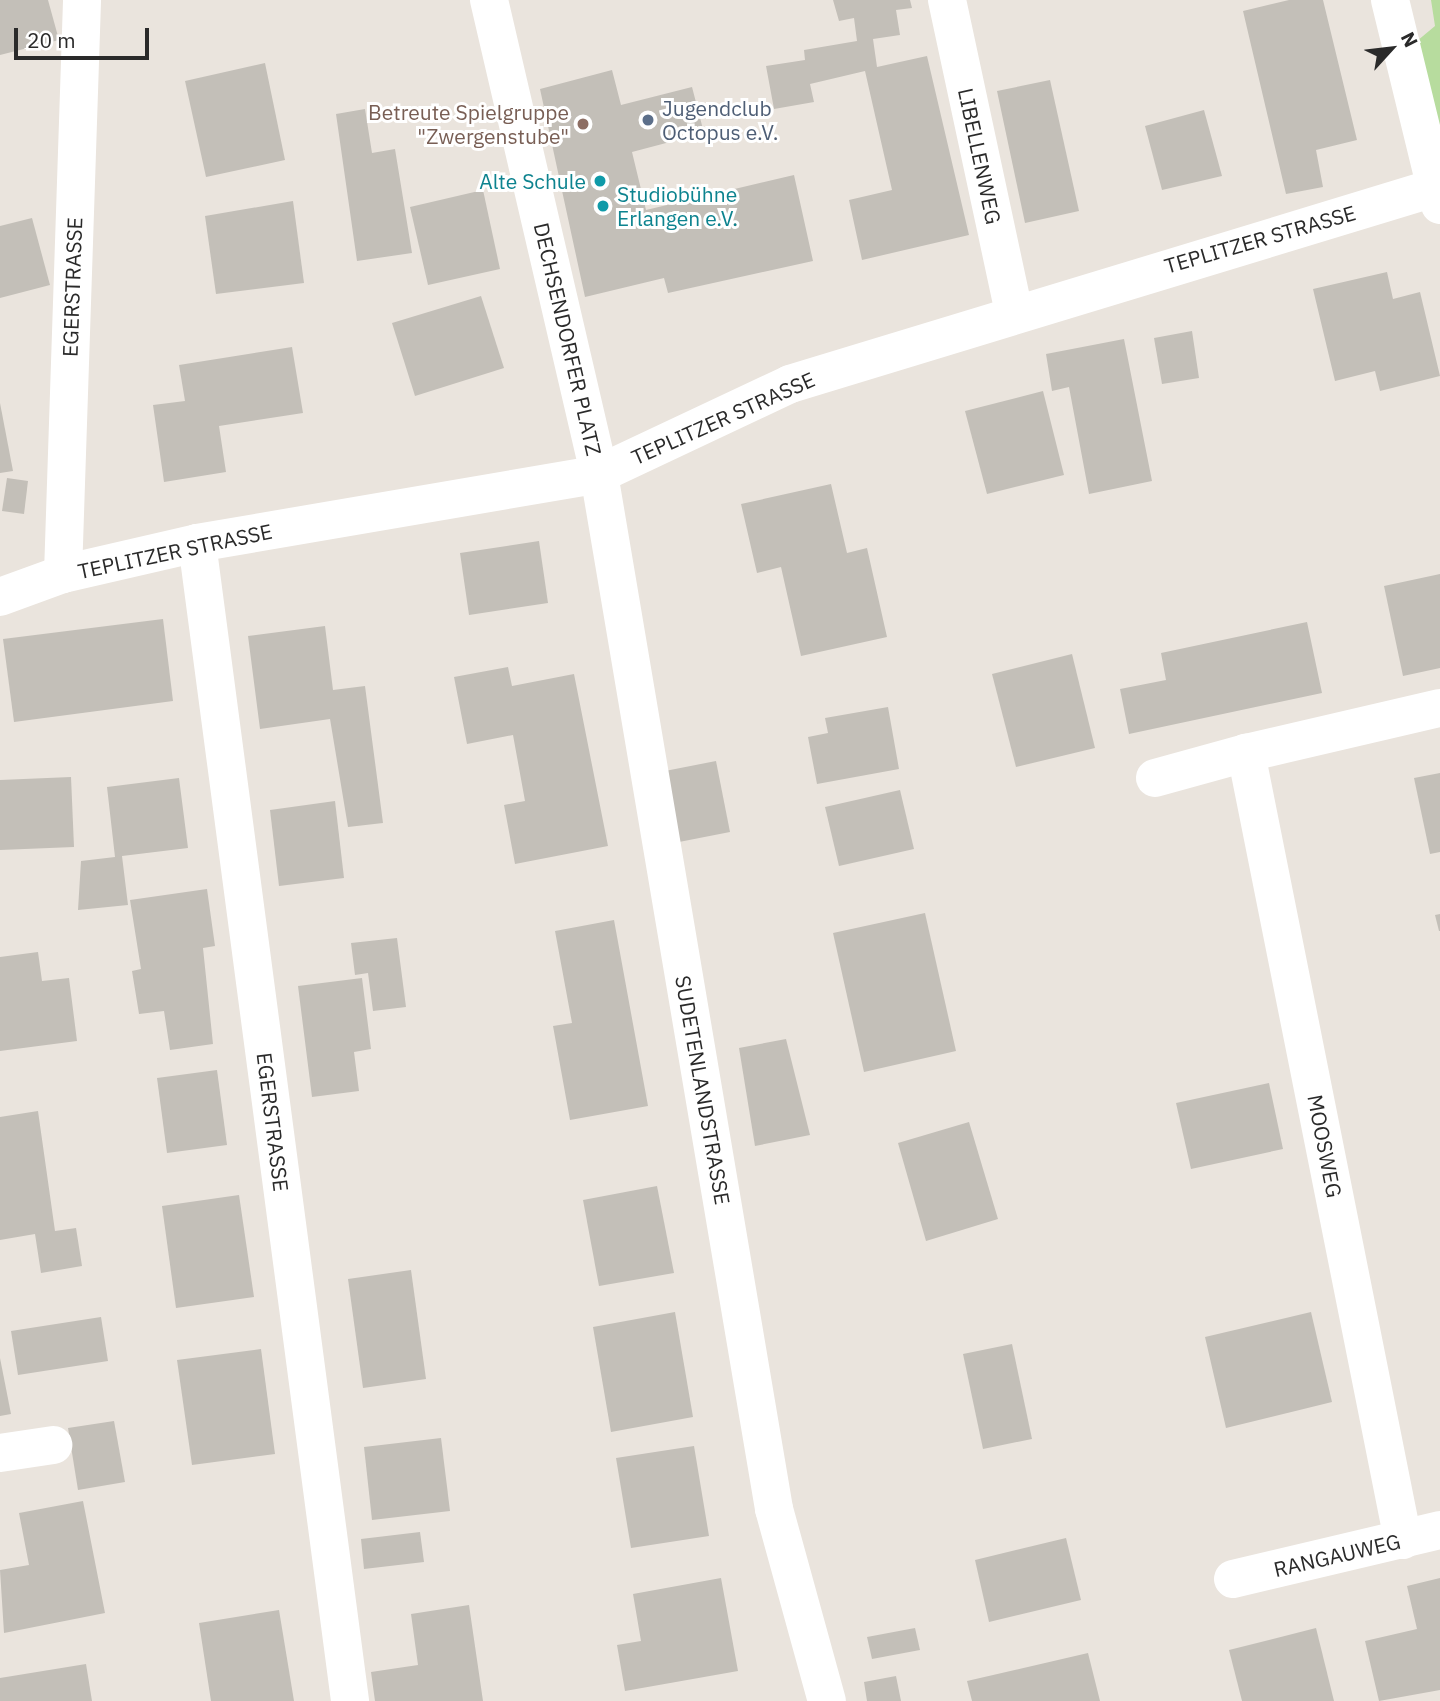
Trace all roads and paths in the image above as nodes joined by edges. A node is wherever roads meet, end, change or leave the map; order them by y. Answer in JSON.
{"nodes":[{"id":1,"x":82,"y":0,"type":"edge"},
{"id":2,"x":489,"y":0,"type":"edge"},
{"id":3,"x":947,"y":0,"type":"edge"},
{"id":4,"x":1391,"y":0,"type":"edge"},
{"id":5,"x":1437,"y":196,"type":"edge"},
{"id":6,"x":1014,"y":312,"type":"junction"},
{"id":7,"x":599,"y":474,"type":"junction"},
{"id":8,"x":197,"y":543,"type":"junction"},
{"id":9,"x":63,"y":574,"type":"junction"},
{"id":10,"x":0,"y":597,"type":"edge"},
{"id":11,"x":1440,"y":708,"type":"edge"},
{"id":12,"x":1246,"y":753,"type":"junction"},
{"id":13,"x":1155,"y":778,"type":"dead end"},
{"id":14,"x":53,"y":1445,"type":"dead end"},
{"id":15,"x":0,"y":1453,"type":"edge"},
{"id":16,"x":1440,"y":1530,"type":"edge"},
{"id":17,"x":1403,"y":1540,"type":"junction"},
{"id":18,"x":1234,"y":1579,"type":"dead end"},
{"id":19,"x":350,"y":1701,"type":"edge"},
{"id":20,"x":827,"y":1701,"type":"edge"}],
"edges":[{"from":1,"to":9,"type":"street","name":"EGERSTRASSE"},
{"from":2,"to":7,"type":"street","name":"DECHSENDORFER PLATZ"},
{"from":3,"to":6,"type":"street","name":"LIBELLENWEG"},
{"from":4,"to":5,"type":"street"},
{"from":5,"to":6,"type":"street","name":"TEPLITZER STRASSE"},
{"from":6,"to":7,"type":"street","name":"TEPLITZER STRASSE"},
{"from":7,"to":8,"type":"street","name":"TEPLITZER STRASSE"},
{"from":7,"to":20,"type":"street","name":"SUDETENLANDSTRASSE"},
{"from":8,"to":9,"type":"street","name":"TEPLITZER STRASSE"},
{"from":8,"to":19,"type":"street","name":"EGERSTRASSE"},
{"from":9,"to":10,"type":"street","name":"TEPLITZER STRASSE"},
{"from":11,"to":12,"type":"street"},
{"from":12,"to":13,"type":"street"},
{"from":12,"to":17,"type":"street","name":"MOOSWEG"},
{"from":14,"to":15,"type":"street"},
{"from":16,"to":17,"type":"street","name":"RANGAUWEG"},
{"from":17,"to":18,"type":"street","name":"RANGAUWEG"}]}
